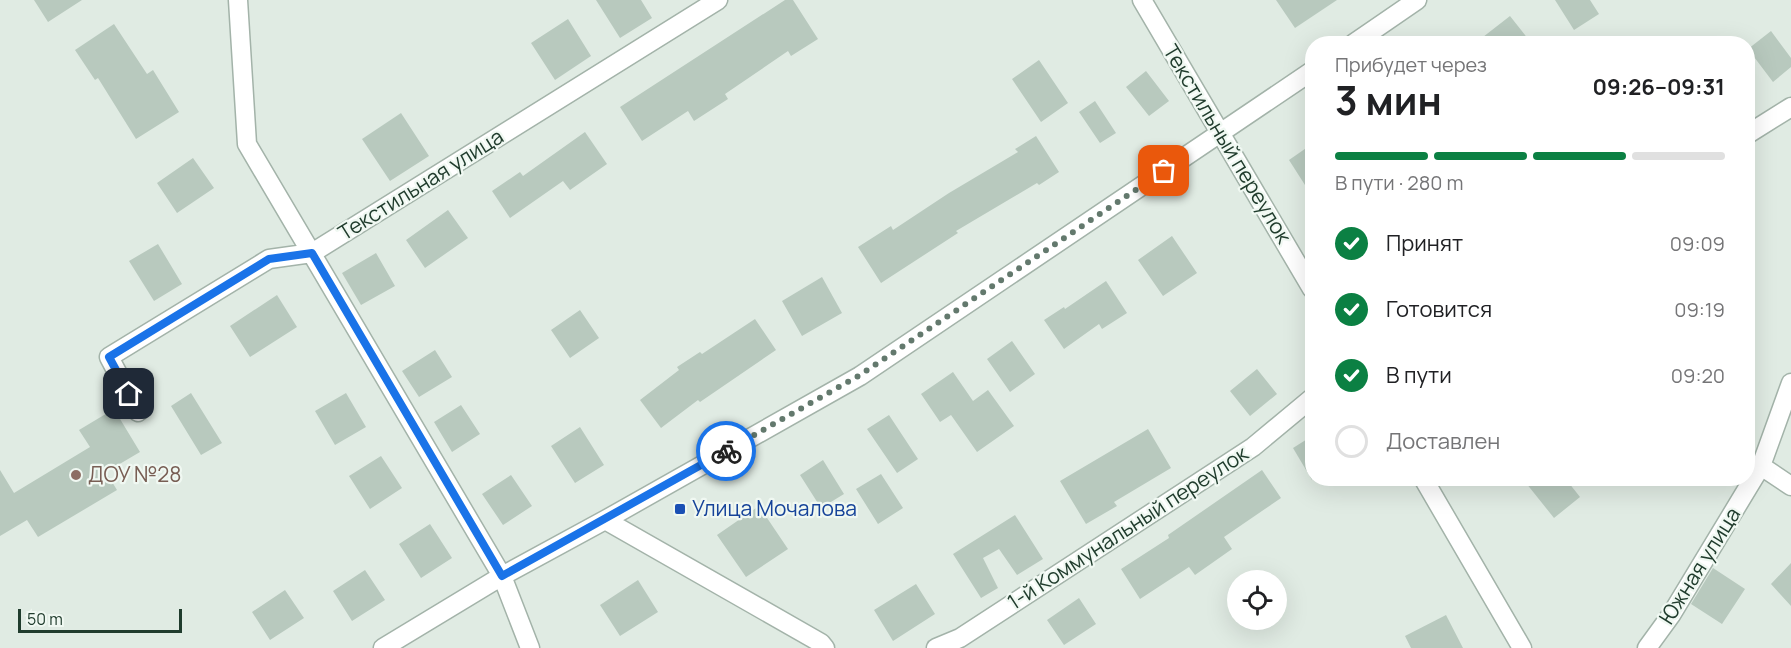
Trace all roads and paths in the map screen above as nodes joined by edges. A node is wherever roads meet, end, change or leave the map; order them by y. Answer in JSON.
{"nodes":[{"id":1,"x":238,"y":0,"type":"edge"},
{"id":2,"x":718,"y":0,"type":"edge"},
{"id":3,"x":1142,"y":0,"type":"edge"},
{"id":4,"x":1418,"y":0,"type":"edge"},
{"id":5,"x":1365,"y":36,"type":"edge"},
{"id":6,"x":1305,"y":76,"type":"edge"},
{"id":7,"x":1791,"y":108,"type":"edge"},
{"id":8,"x":1755,"y":130,"type":"edge"},
{"id":9,"x":1221,"y":133,"type":"junction"},
{"id":10,"x":312,"y":253,"type":"junction"},
{"id":11,"x":1305,"y":277,"type":"edge"},
{"id":12,"x":1791,"y":383,"type":"edge"},
{"id":13,"x":1305,"y":404,"type":"edge"},
{"id":14,"x":138,"y":412,"type":"dead end"},
{"id":15,"x":1761,"y":466,"type":"junction"},
{"id":16,"x":1755,"y":476,"type":"edge"},
{"id":17,"x":1428,"y":486,"type":"edge"},
{"id":18,"x":1749,"y":486,"type":"edge"},
{"id":19,"x":1791,"y":486,"type":"edge"},
{"id":20,"x":605,"y":520,"type":"junction"},
{"id":21,"x":502,"y":576,"type":"junction"},
{"id":22,"x":395,"y":645,"type":"edge"},
{"id":23,"x":1520,"y":647,"type":"edge"},
{"id":24,"x":530,"y":648,"type":"edge"},
{"id":25,"x":825,"y":648,"type":"edge"},
{"id":26,"x":936,"y":648,"type":"edge"},
{"id":27,"x":1647,"y":648,"type":"edge"}],
"edges":[{"from":1,"to":10,"type":"street"},
{"from":2,"to":10,"type":"street","name":"Текстильная улица"},
{"from":3,"to":9,"type":"street","name":"Текстильный переулок"},
{"from":4,"to":5,"type":"street"},
{"from":6,"to":9,"type":"street"},
{"from":7,"to":8,"type":"street"},
{"from":9,"to":11,"type":"street","name":"Текстильный переулок"},
{"from":9,"to":20,"type":"street"},
{"from":10,"to":14,"type":"street","name":"Текстильная улица"},
{"from":10,"to":21,"type":"street"},
{"from":12,"to":15,"type":"street","name":"Южная улица"},
{"from":13,"to":26,"type":"street","name":"1-й Коммунальный переулок"},
{"from":15,"to":16,"type":"street","name":"Южная улица"},
{"from":15,"to":19,"type":"street"},
{"from":17,"to":23,"type":"street"},
{"from":18,"to":27,"type":"street","name":"Южная улица"},
{"from":20,"to":21,"type":"street"},
{"from":20,"to":25,"type":"street"},
{"from":21,"to":22,"type":"street"},
{"from":21,"to":24,"type":"street"}]}
